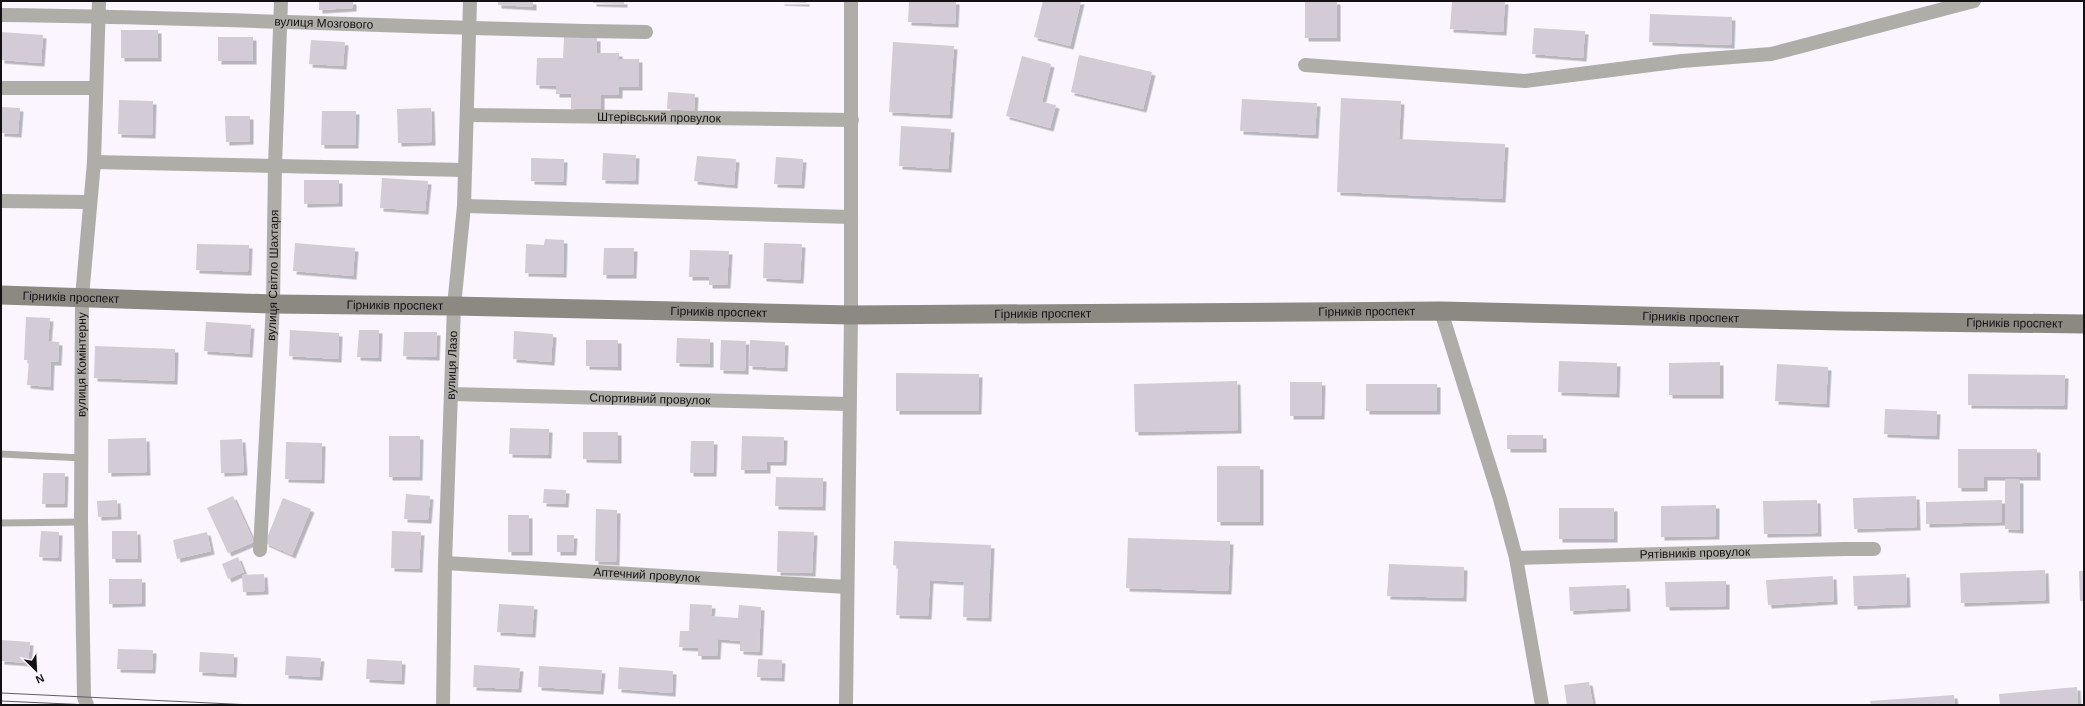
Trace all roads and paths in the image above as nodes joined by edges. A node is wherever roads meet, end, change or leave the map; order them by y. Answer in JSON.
{"nodes":[{"id":1,"x":99,"y":1,"type":"edge"},
{"id":2,"x":282,"y":1,"type":"edge"},
{"id":3,"x":470,"y":1,"type":"edge"},
{"id":4,"x":852,"y":1,"type":"edge"},
{"id":5,"x":1974,"y":1,"type":"edge"},
{"id":6,"x":1,"y":15,"type":"edge"},
{"id":7,"x":98,"y":16,"type":"junction"},
{"id":8,"x":281,"y":22,"type":"junction"},
{"id":9,"x":469,"y":29,"type":"junction"},
{"id":10,"x":646,"y":32,"type":"dead end"},
{"id":11,"x":1305,"y":65,"type":"dead end"},
{"id":12,"x":1,"y":88,"type":"edge"},
{"id":13,"x":96,"y":88,"type":"junction"},
{"id":14,"x":467,"y":115,"type":"junction"},
{"id":15,"x":852,"y":120,"type":"junction"},
{"id":16,"x":94,"y":162,"type":"junction"},
{"id":17,"x":275,"y":166,"type":"junction"},
{"id":18,"x":465,"y":170,"type":"junction"},
{"id":19,"x":1,"y":201,"type":"edge"},
{"id":20,"x":90,"y":202,"type":"junction"},
{"id":21,"x":464,"y":206,"type":"junction"},
{"id":22,"x":851,"y":217,"type":"junction"},
{"id":23,"x":1,"y":295,"type":"edge"},
{"id":24,"x":82,"y":297,"type":"junction"},
{"id":25,"x":273,"y":304,"type":"junction"},
{"id":26,"x":454,"y":306,"type":"junction"},
{"id":27,"x":1441,"y":311,"type":"junction"},
{"id":28,"x":851,"y":315,"type":"junction"},
{"id":29,"x":2084,"y":324,"type":"edge"},
{"id":30,"x":451,"y":394,"type":"junction"},
{"id":31,"x":849,"y":404,"type":"junction"},
{"id":32,"x":1,"y":454,"type":"edge"},
{"id":33,"x":82,"y":458,"type":"junction"},
{"id":34,"x":81,"y":522,"type":"junction"},
{"id":35,"x":1,"y":523,"type":"edge"},
{"id":36,"x":1874,"y":549,"type":"dead end"},
{"id":37,"x":260,"y":550,"type":"dead end"},
{"id":38,"x":1516,"y":558,"type":"junction"},
{"id":39,"x":445,"y":563,"type":"junction"},
{"id":40,"x":847,"y":587,"type":"junction"},
{"id":41,"x":87,"y":705,"type":"edge"},
{"id":42,"x":443,"y":705,"type":"edge"},
{"id":43,"x":846,"y":705,"type":"edge"},
{"id":44,"x":1542,"y":705,"type":"edge"}],
"edges":[{"from":1,"to":7,"type":"street","name":"вулиця Комінтерну"},
{"from":2,"to":8,"type":"street","name":"вулиця Світло Шахтаря"},
{"from":3,"to":9,"type":"street","name":"вулиця Лазо"},
{"from":4,"to":15,"type":"street"},
{"from":5,"to":11,"type":"street"},
{"from":6,"to":7,"type":"street","name":"вулиця Мозгового"},
{"from":7,"to":8,"type":"street","name":"вулиця Мозгового"},
{"from":7,"to":13,"type":"street","name":"вулиця Комінтерну"},
{"from":8,"to":9,"type":"street","name":"вулиця Мозгового"},
{"from":8,"to":17,"type":"street","name":"вулиця Світло Шахтаря"},
{"from":9,"to":10,"type":"street","name":"вулиця Мозгового"},
{"from":9,"to":14,"type":"street","name":"вулиця Лазо"},
{"from":12,"to":13,"type":"street"},
{"from":13,"to":16,"type":"street","name":"вулиця Комінтерну"},
{"from":14,"to":15,"type":"street","name":"Штерівський провулок"},
{"from":14,"to":18,"type":"street","name":"вулиця Лазо"},
{"from":15,"to":22,"type":"street"},
{"from":16,"to":17,"type":"street"},
{"from":16,"to":20,"type":"street","name":"вулиця Комінтерну"},
{"from":17,"to":18,"type":"street"},
{"from":17,"to":25,"type":"street","name":"вулиця Світло Шахтаря"},
{"from":18,"to":21,"type":"street","name":"вулиця Лазо"},
{"from":19,"to":20,"type":"street"},
{"from":20,"to":24,"type":"street","name":"вулиця Комінтерну"},
{"from":21,"to":22,"type":"street"},
{"from":21,"to":26,"type":"street","name":"вулиця Лазо"},
{"from":22,"to":28,"type":"street"},
{"from":23,"to":24,"type":"main road","name":"Гірників проспект"},
{"from":24,"to":25,"type":"main road","name":"Гірників проспект"},
{"from":24,"to":33,"type":"street","name":"вулиця Комінтерну"},
{"from":25,"to":26,"type":"main road","name":"Гірників проспект"},
{"from":25,"to":37,"type":"street","name":"вулиця Світло Шахтаря"},
{"from":26,"to":28,"type":"main road","name":"Гірників проспект"},
{"from":26,"to":30,"type":"street","name":"вулиця Лазо"},
{"from":27,"to":28,"type":"main road","name":"Гірників проспект"},
{"from":27,"to":29,"type":"main road","name":"Гірників проспект"},
{"from":27,"to":38,"type":"street"},
{"from":28,"to":31,"type":"street"},
{"from":30,"to":31,"type":"street","name":"Спортивний провулок"},
{"from":30,"to":39,"type":"street","name":"вулиця Лазо"},
{"from":31,"to":40,"type":"street"},
{"from":32,"to":33,"type":"lane"},
{"from":33,"to":34,"type":"street","name":"вулиця Комінтерну"},
{"from":34,"to":35,"type":"lane"},
{"from":34,"to":41,"type":"street","name":"вулиця Комінтерну"},
{"from":36,"to":38,"type":"street","name":"Рятівників провулок"},
{"from":38,"to":44,"type":"street"},
{"from":39,"to":40,"type":"street","name":"Аптечний провулок"},
{"from":39,"to":42,"type":"street","name":"вулиця Лазо"},
{"from":40,"to":43,"type":"street"}]}
